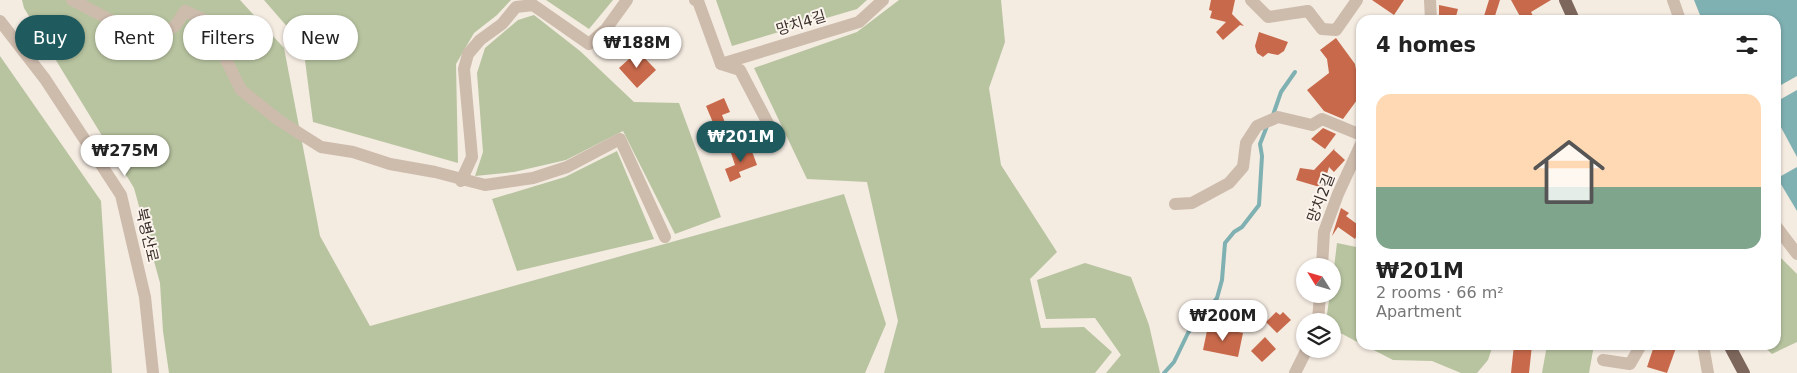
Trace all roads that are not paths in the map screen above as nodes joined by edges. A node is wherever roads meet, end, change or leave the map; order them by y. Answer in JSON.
{"nodes":[{"id":1,"x":72,"y":0,"type":"edge"},
{"id":2,"x":627,"y":0,"type":"edge"},
{"id":3,"x":695,"y":0,"type":"edge"},
{"id":4,"x":884,"y":0,"type":"edge"},
{"id":5,"x":1251,"y":0,"type":"edge"},
{"id":6,"x":1357,"y":0,"type":"edge"},
{"id":7,"x":1430,"y":0,"type":"edge"},
{"id":8,"x":1565,"y":0,"type":"edge"},
{"id":9,"x":1673,"y":0,"type":"edge"},
{"id":10,"x":1431,"y":15,"type":"edge"},
{"id":11,"x":1572,"y":15,"type":"edge"},
{"id":12,"x":1678,"y":15,"type":"edge"},
{"id":13,"x":0,"y":21,"type":"edge"},
{"id":14,"x":721,"y":64,"type":"junction"},
{"id":15,"x":1356,"y":133,"type":"edge"},
{"id":16,"x":774,"y":135,"type":"dead end"},
{"id":17,"x":1356,"y":155,"type":"edge"},
{"id":18,"x":461,"y":180,"type":"junction"},
{"id":19,"x":1175,"y":204,"type":"dead end"},
{"id":20,"x":1781,"y":233,"type":"edge"},
{"id":21,"x":665,"y":237,"type":"dead end"},
{"id":22,"x":1797,"y":254,"type":"edge"},
{"id":23,"x":1322,"y":258,"type":"edge"},
{"id":24,"x":1638,"y":350,"type":"edge"},
{"id":25,"x":1704,"y":350,"type":"edge"},
{"id":26,"x":1732,"y":350,"type":"edge"},
{"id":27,"x":1302,"y":358,"type":"edge"},
{"id":28,"x":1603,"y":360,"type":"dead end"},
{"id":29,"x":153,"y":373,"type":"edge"},
{"id":30,"x":1295,"y":373,"type":"edge"},
{"id":31,"x":1708,"y":373,"type":"edge"},
{"id":32,"x":1744,"y":373,"type":"edge"}],
"edges":[{"from":1,"to":18,"type":"street"},
{"from":2,"to":18,"type":"street"},
{"from":3,"to":14,"type":"street"},
{"from":4,"to":14,"type":"street","name":"망치4길"},
{"from":5,"to":6,"type":"street"},
{"from":7,"to":10,"type":"street"},
{"from":8,"to":11,"type":"main road"},
{"from":9,"to":12,"type":"street"},
{"from":13,"to":29,"type":"street","name":"북병산로"},
{"from":14,"to":16,"type":"street"},
{"from":15,"to":19,"type":"street"},
{"from":17,"to":23,"type":"street","name":"망치2길"},
{"from":18,"to":21,"type":"street"},
{"from":20,"to":22,"type":"street"},
{"from":24,"to":28,"type":"street"},
{"from":25,"to":31,"type":"street"},
{"from":26,"to":32,"type":"main road"},
{"from":27,"to":30,"type":"street"}]}
